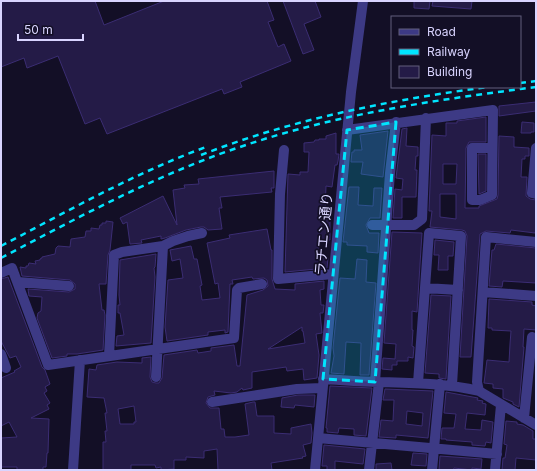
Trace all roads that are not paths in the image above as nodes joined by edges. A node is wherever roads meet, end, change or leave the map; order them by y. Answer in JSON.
{"nodes":[{"id":1,"x":363,"y":1,"type":"edge"},
{"id":2,"x":426,"y":118,"type":"junction"},
{"id":3,"x":396,"y":122,"type":"junction"},
{"id":4,"x":347,"y":130,"type":"junction"},
{"id":5,"x":492,"y":148,"type":"junction"},
{"id":6,"x":536,"y":148,"type":"edge"},
{"id":7,"x":284,"y":150,"type":"dead end"},
{"id":8,"x":536,"y":194,"type":"edge"},
{"id":9,"x":372,"y":225,"type":"dead end"},
{"id":10,"x":386,"y":225,"type":"junction"},
{"id":11,"x":202,"y":233,"type":"dead end"},
{"id":12,"x":536,"y":242,"type":"edge"},
{"id":13,"x":164,"y":246,"type":"junction"},
{"id":14,"x":1,"y":273,"type":"edge"},
{"id":15,"x":333,"y":274,"type":"junction"},
{"id":16,"x":18,"y":282,"type":"junction"},
{"id":17,"x":262,"y":284,"type":"dead end"},
{"id":18,"x":69,"y":286,"type":"dead end"},
{"id":19,"x":425,"y":288,"type":"junction"},
{"id":20,"x":458,"y":290,"type":"junction"},
{"id":21,"x":483,"y":292,"type":"junction"},
{"id":22,"x":536,"y":296,"type":"edge"},
{"id":23,"x":530,"y":337,"type":"edge"},
{"id":24,"x":158,"y":349,"type":"junction"},
{"id":25,"x":1,"y":354,"type":"edge"},
{"id":26,"x":109,"y":356,"type":"junction"},
{"id":27,"x":80,"y":360,"type":"junction"},
{"id":28,"x":6,"y":368,"type":"dead end"},
{"id":29,"x":156,"y":377,"type":"dead end"},
{"id":30,"x":377,"y":382,"type":"junction"},
{"id":31,"x":418,"y":383,"type":"junction"},
{"id":32,"x":323,"y":384,"type":"junction"},
{"id":33,"x":440,"y":384,"type":"junction"},
{"id":34,"x":452,"y":385,"type":"junction"},
{"id":35,"x":479,"y":391,"type":"junction"},
{"id":36,"x":212,"y":402,"type":"dead end"},
{"id":37,"x":501,"y":405,"type":"junction"},
{"id":38,"x":524,"y":418,"type":"junction"},
{"id":39,"x":536,"y":426,"type":"edge"},
{"id":40,"x":318,"y":438,"type":"junction"},
{"id":41,"x":372,"y":443,"type":"junction"},
{"id":42,"x":434,"y":448,"type":"junction"},
{"id":43,"x":497,"y":454,"type":"junction"},
{"id":44,"x":73,"y":470,"type":"edge"},
{"id":45,"x":315,"y":470,"type":"edge"},
{"id":46,"x":370,"y":470,"type":"edge"},
{"id":47,"x":432,"y":470,"type":"edge"},
{"id":48,"x":495,"y":470,"type":"edge"}],
"edges":[{"from":1,"to":4,"type":"street","name":"ラチエン通り"},
{"from":2,"to":3,"type":"street"},
{"from":2,"to":5,"type":"street"},
{"from":2,"to":10,"type":"street"},
{"from":3,"to":4,"type":"street"},
{"from":3,"to":10,"type":"street"},
{"from":4,"to":15,"type":"street","name":"ラチエン通り"},
{"from":5,"to":5,"type":"street"},
{"from":6,"to":8,"type":"street"},
{"from":7,"to":15,"type":"street"},
{"from":9,"to":10,"type":"street"},
{"from":10,"to":30,"type":"street"},
{"from":11,"to":13,"type":"street"},
{"from":12,"to":21,"type":"street"},
{"from":13,"to":24,"type":"street"},
{"from":13,"to":26,"type":"street"},
{"from":14,"to":16,"type":"street"},
{"from":15,"to":32,"type":"street","name":"ラチエン通り"},
{"from":16,"to":18,"type":"street"},
{"from":16,"to":27,"type":"street"},
{"from":17,"to":24,"type":"street"},
{"from":19,"to":20,"type":"street"},
{"from":19,"to":20,"type":"street"},
{"from":19,"to":31,"type":"street"},
{"from":20,"to":34,"type":"street"},
{"from":21,"to":22,"type":"street"},
{"from":21,"to":35,"type":"street"},
{"from":23,"to":38,"type":"street"},
{"from":24,"to":26,"type":"street"},
{"from":24,"to":29,"type":"street"},
{"from":25,"to":28,"type":"street"},
{"from":26,"to":27,"type":"street"},
{"from":27,"to":44,"type":"street"},
{"from":30,"to":31,"type":"street"},
{"from":30,"to":32,"type":"street"},
{"from":30,"to":41,"type":"street"},
{"from":31,"to":33,"type":"street"},
{"from":32,"to":36,"type":"street"},
{"from":32,"to":40,"type":"street","name":"ラチエン通り"},
{"from":33,"to":34,"type":"street"},
{"from":33,"to":42,"type":"street"},
{"from":34,"to":35,"type":"street"},
{"from":35,"to":37,"type":"street"},
{"from":37,"to":38,"type":"street"},
{"from":37,"to":43,"type":"street"},
{"from":38,"to":39,"type":"street"},
{"from":40,"to":41,"type":"street"},
{"from":40,"to":45,"type":"street","name":"ラチエン通り"},
{"from":41,"to":42,"type":"street"},
{"from":41,"to":46,"type":"street"},
{"from":42,"to":43,"type":"street"},
{"from":42,"to":47,"type":"street"},
{"from":43,"to":48,"type":"street"}]}
